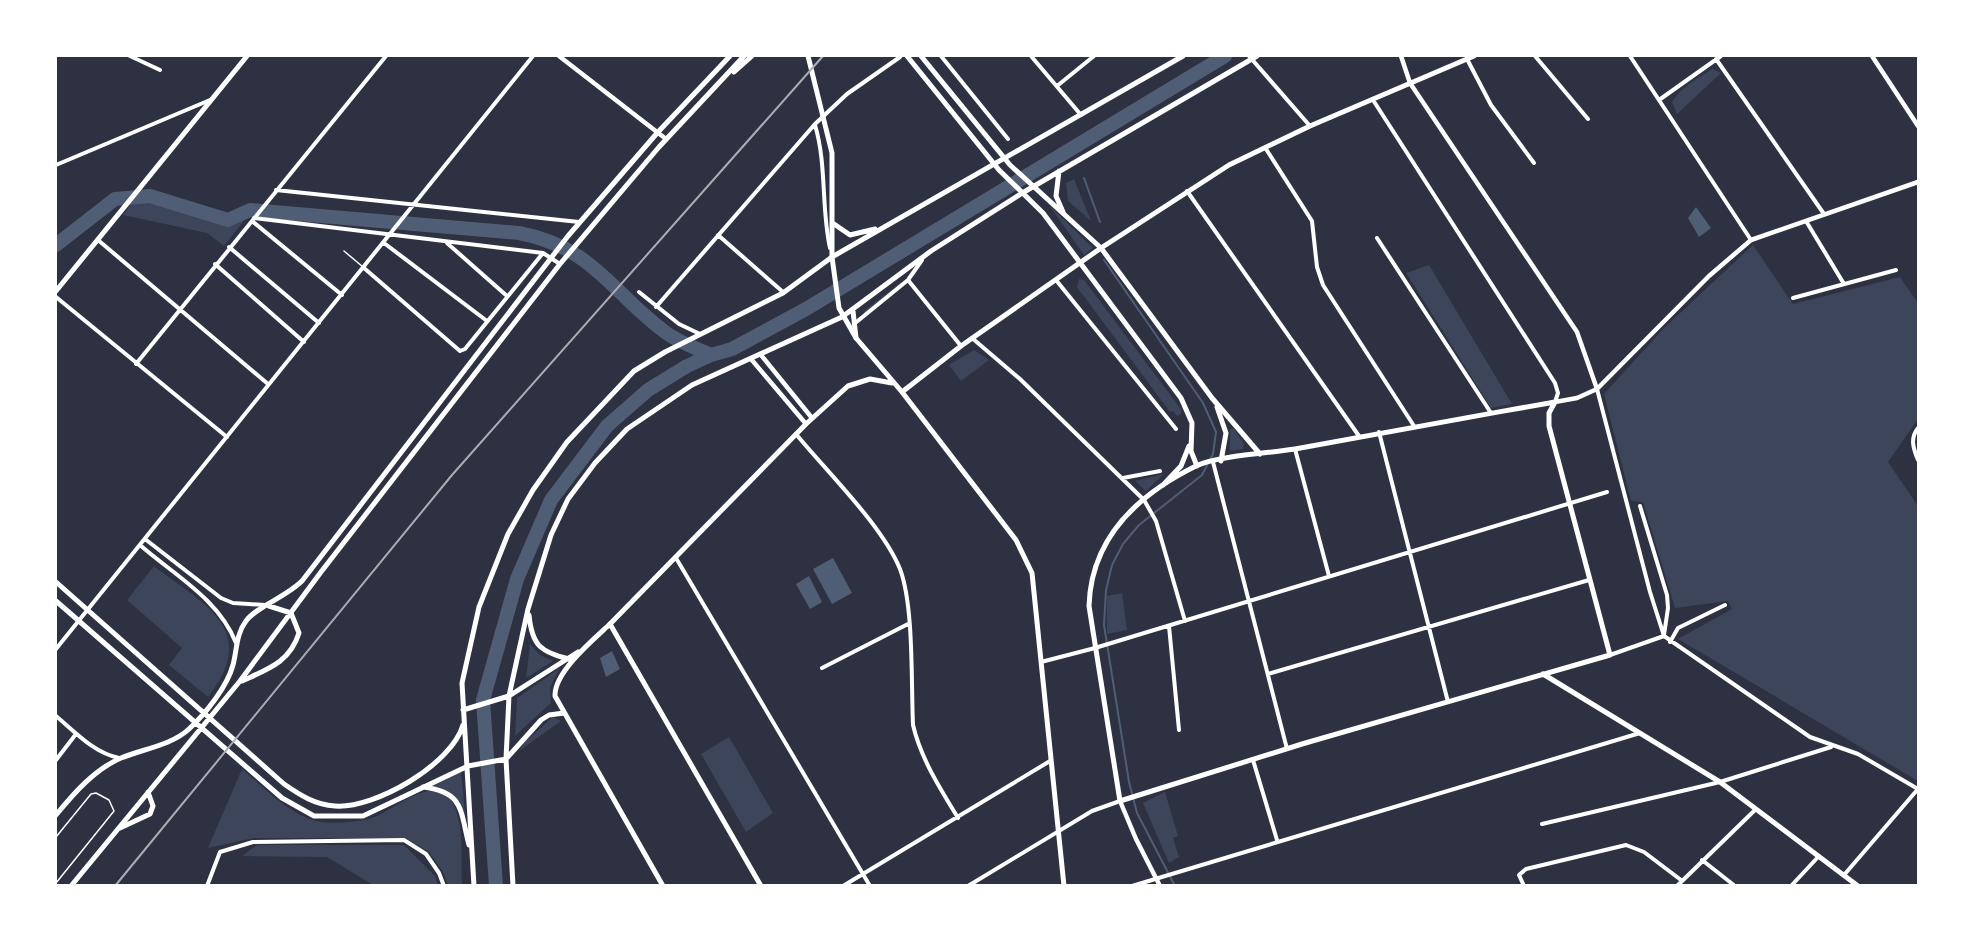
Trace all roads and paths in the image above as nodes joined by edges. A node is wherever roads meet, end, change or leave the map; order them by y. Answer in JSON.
{"nodes":[{"id":1,"x":130,"y":56,"type":"edge"},
{"id":2,"x":247,"y":56,"type":"edge"},
{"id":3,"x":386,"y":56,"type":"edge"},
{"id":4,"x":533,"y":56,"type":"edge"},
{"id":5,"x":559,"y":56,"type":"edge"},
{"id":6,"x":730,"y":56,"type":"edge"},
{"id":7,"x":744,"y":56,"type":"edge"},
{"id":8,"x":752,"y":56,"type":"edge"},
{"id":9,"x":808,"y":56,"type":"edge"},
{"id":10,"x":907,"y":56,"type":"edge"},
{"id":11,"x":921,"y":56,"type":"edge"},
{"id":12,"x":941,"y":56,"type":"edge"},
{"id":13,"x":1031,"y":56,"type":"edge"},
{"id":14,"x":1094,"y":56,"type":"edge"},
{"id":15,"x":1183,"y":56,"type":"edge"},
{"id":16,"x":1401,"y":56,"type":"edge"},
{"id":17,"x":1473,"y":56,"type":"edge"},
{"id":18,"x":1535,"y":56,"type":"edge"},
{"id":19,"x":1630,"y":56,"type":"edge"},
{"id":20,"x":1721,"y":56,"type":"edge"},
{"id":21,"x":1872,"y":56,"type":"edge"},
{"id":22,"x":900,"y":57,"type":"dead end"},
{"id":23,"x":1253,"y":57,"type":"edge"},
{"id":24,"x":1467,"y":59,"type":"junction"},
{"id":25,"x":1716,"y":59,"type":"junction"},
{"id":26,"x":160,"y":70,"type":"dead end"},
{"id":27,"x":1410,"y":83,"type":"junction"},
{"id":28,"x":1057,"y":86,"type":"junction"},
{"id":29,"x":710,"y":93,"type":"junction"},
{"id":30,"x":212,"y":99,"type":"junction"},
{"id":31,"x":1373,"y":100,"type":"junction"},
{"id":32,"x":1659,"y":100,"type":"junction"},
{"id":33,"x":1082,"y":115,"type":"junction"},
{"id":34,"x":1588,"y":118,"type":"dead end"},
{"id":35,"x":815,"y":124,"type":"junction"},
{"id":36,"x":1310,"y":126,"type":"junction"},
{"id":37,"x":1918,"y":126,"type":"edge"},
{"id":38,"x":658,"y":132,"type":"junction"},
{"id":39,"x":666,"y":139,"type":"junction"},
{"id":40,"x":1008,"y":139,"type":"dead end"},
{"id":41,"x":1266,"y":149,"type":"junction"},
{"id":42,"x":1004,"y":159,"type":"junction"},
{"id":43,"x":1534,"y":163,"type":"dead end"},
{"id":44,"x":56,"y":165,"type":"edge"},
{"id":45,"x":997,"y":167,"type":"junction"},
{"id":46,"x":1059,"y":171,"type":"junction"},
{"id":47,"x":1918,"y":182,"type":"edge"},
{"id":48,"x":1031,"y":185,"type":"junction"},
{"id":49,"x":276,"y":190,"type":"junction"},
{"id":50,"x":1186,"y":190,"type":"junction"},
{"id":51,"x":1022,"y":191,"type":"junction"},
{"id":52,"x":414,"y":206,"type":"junction"},
{"id":53,"x":1063,"y":212,"type":"junction"},
{"id":54,"x":1824,"y":214,"type":"junction"},
{"id":55,"x":253,"y":219,"type":"junction"},
{"id":56,"x":1806,"y":220,"type":"junction"},
{"id":57,"x":580,"y":222,"type":"junction"},
{"id":58,"x":834,"y":224,"type":"junction"},
{"id":59,"x":888,"y":225,"type":"junction"},
{"id":60,"x":391,"y":235,"type":"junction"},
{"id":61,"x":718,"y":236,"type":"junction"},
{"id":62,"x":1377,"y":238,"type":"dead end"},
{"id":63,"x":98,"y":240,"type":"junction"},
{"id":64,"x":1751,"y":240,"type":"junction"},
{"id":65,"x":445,"y":242,"type":"junction"},
{"id":66,"x":384,"y":243,"type":"junction"},
{"id":67,"x":229,"y":247,"type":"junction"},
{"id":68,"x":1101,"y":248,"type":"junction"},
{"id":69,"x":344,"y":250,"type":"dead end"},
{"id":70,"x":931,"y":251,"type":"junction"},
{"id":71,"x":543,"y":253,"type":"junction"},
{"id":72,"x":551,"y":257,"type":"junction"},
{"id":73,"x":832,"y":258,"type":"junction"},
{"id":74,"x":1080,"y":263,"type":"junction"},
{"id":75,"x":215,"y":264,"type":"junction"},
{"id":76,"x":560,"y":264,"type":"junction"},
{"id":77,"x":364,"y":268,"type":"junction"},
{"id":78,"x":1896,"y":270,"type":"dead end"},
{"id":79,"x":908,"y":280,"type":"junction"},
{"id":80,"x":1056,"y":280,"type":"junction"},
{"id":81,"x":1845,"y":284,"type":"junction"},
{"id":82,"x":56,"y":291,"type":"edge"},
{"id":83,"x":639,"y":292,"type":"dead end"},
{"id":84,"x":783,"y":293,"type":"junction"},
{"id":85,"x":342,"y":295,"type":"junction"},
{"id":86,"x":507,"y":296,"type":"junction"},
{"id":87,"x":56,"y":297,"type":"edge"},
{"id":88,"x":1793,"y":298,"type":"dead end"},
{"id":89,"x":656,"y":307,"type":"junction"},
{"id":90,"x":180,"y":310,"type":"junction"},
{"id":91,"x":853,"y":311,"type":"junction"},
{"id":92,"x":842,"y":317,"type":"junction"},
{"id":93,"x":488,"y":321,"type":"junction"},
{"id":94,"x":319,"y":323,"type":"junction"},
{"id":95,"x":854,"y":324,"type":"junction"},
{"id":96,"x":700,"y":334,"type":"junction"},
{"id":97,"x":856,"y":338,"type":"junction"},
{"id":98,"x":972,"y":338,"type":"junction"},
{"id":99,"x":304,"y":342,"type":"junction"},
{"id":100,"x":961,"y":346,"type":"junction"},
{"id":101,"x":761,"y":355,"type":"junction"},
{"id":102,"x":750,"y":359,"type":"junction"},
{"id":103,"x":136,"y":364,"type":"junction"},
{"id":104,"x":268,"y":384,"type":"junction"},
{"id":105,"x":895,"y":384,"type":"junction"},
{"id":106,"x":1597,"y":389,"type":"junction"},
{"id":107,"x":902,"y":392,"type":"junction"},
{"id":108,"x":1212,"y":398,"type":"junction"},
{"id":109,"x":1555,"y":402,"type":"junction"},
{"id":110,"x":1491,"y":413,"type":"junction"},
{"id":111,"x":812,"y":418,"type":"junction"},
{"id":112,"x":806,"y":424,"type":"junction"},
{"id":113,"x":1414,"y":426,"type":"junction"},
{"id":114,"x":1918,"y":428,"type":"edge"},
{"id":115,"x":1176,"y":429,"type":"dead end"},
{"id":116,"x":1379,"y":432,"type":"junction"},
{"id":117,"x":1192,"y":433,"type":"junction"},
{"id":118,"x":796,"y":434,"type":"junction"},
{"id":119,"x":1359,"y":436,"type":"junction"},
{"id":120,"x":227,"y":437,"type":"junction"},
{"id":121,"x":1295,"y":449,"type":"junction"},
{"id":122,"x":1260,"y":454,"type":"junction"},
{"id":123,"x":1918,"y":460,"type":"edge"},
{"id":124,"x":1221,"y":461,"type":"junction"},
{"id":125,"x":1212,"y":463,"type":"junction"},
{"id":126,"x":1200,"y":465,"type":"junction"},
{"id":127,"x":1160,"y":471,"type":"dead end"},
{"id":128,"x":1122,"y":479,"type":"junction"},
{"id":129,"x":1158,"y":491,"type":"junction"},
{"id":130,"x":1607,"y":492,"type":"dead end"},
{"id":131,"x":1144,"y":500,"type":"junction"},
{"id":132,"x":1569,"y":504,"type":"junction"},
{"id":133,"x":1641,"y":506,"type":"dead end"},
{"id":134,"x":145,"y":539,"type":"junction"},
{"id":135,"x":140,"y":545,"type":"junction"},
{"id":136,"x":1410,"y":552,"type":"junction"},
{"id":137,"x":675,"y":558,"type":"junction"},
{"id":138,"x":1329,"y":576,"type":"junction"},
{"id":139,"x":1589,"y":580,"type":"junction"},
{"id":140,"x":56,"y":582,"type":"edge"},
{"id":141,"x":1248,"y":600,"type":"junction"},
{"id":142,"x":56,"y":601,"type":"edge"},
{"id":143,"x":1725,"y":605,"type":"dead end"},
{"id":144,"x":269,"y":606,"type":"junction"},
{"id":145,"x":528,"y":609,"type":"junction"},
{"id":146,"x":87,"y":610,"type":"junction"},
{"id":147,"x":291,"y":612,"type":"junction"},
{"id":148,"x":78,"y":621,"type":"junction"},
{"id":149,"x":1185,"y":621,"type":"junction"},
{"id":150,"x":610,"y":624,"type":"junction"},
{"id":151,"x":908,"y":624,"type":"junction"},
{"id":152,"x":1169,"y":626,"type":"junction"},
{"id":153,"x":1428,"y":627,"type":"junction"},
{"id":154,"x":1664,"y":636,"type":"junction"},
{"id":155,"x":1670,"y":642,"type":"junction"},
{"id":156,"x":236,"y":643,"type":"junction"},
{"id":157,"x":56,"y":648,"type":"edge"},
{"id":158,"x":585,"y":648,"type":"junction"},
{"id":159,"x":1095,"y":648,"type":"junction"},
{"id":160,"x":1610,"y":655,"type":"junction"},
{"id":161,"x":569,"y":659,"type":"junction"},
{"id":162,"x":1040,"y":663,"type":"junction"},
{"id":163,"x":822,"y":668,"type":"dead end"},
{"id":164,"x":1268,"y":674,"type":"junction"},
{"id":165,"x":1544,"y":674,"type":"junction"},
{"id":166,"x":240,"y":681,"type":"junction"},
{"id":167,"x":509,"y":696,"type":"junction"},
{"id":168,"x":1448,"y":702,"type":"junction"},
{"id":169,"x":463,"y":710,"type":"junction"},
{"id":170,"x":564,"y":713,"type":"junction"},
{"id":171,"x":56,"y":716,"type":"edge"},
{"id":172,"x":464,"y":721,"type":"junction"},
{"id":173,"x":1179,"y":730,"type":"dead end"},
{"id":174,"x":1641,"y":733,"type":"junction"},
{"id":175,"x":76,"y":734,"type":"junction"},
{"id":176,"x":1832,"y":746,"type":"junction"},
{"id":177,"x":1287,"y":749,"type":"junction"},
{"id":178,"x":119,"y":758,"type":"junction"},
{"id":179,"x":504,"y":759,"type":"junction"},
{"id":180,"x":56,"y":760,"type":"edge"},
{"id":181,"x":1253,"y":760,"type":"junction"},
{"id":182,"x":1050,"y":761,"type":"junction"},
{"id":183,"x":468,"y":766,"type":"junction"},
{"id":184,"x":1720,"y":782,"type":"junction"},
{"id":185,"x":422,"y":787,"type":"junction"},
{"id":186,"x":1918,"y":789,"type":"edge"},
{"id":187,"x":148,"y":792,"type":"junction"},
{"id":188,"x":1123,"y":801,"type":"junction"},
{"id":189,"x":1756,"y":808,"type":"junction"},
{"id":190,"x":56,"y":814,"type":"edge"},
{"id":191,"x":958,"y":818,"type":"junction"},
{"id":192,"x":1542,"y":824,"type":"dead end"},
{"id":193,"x":118,"y":828,"type":"junction"},
{"id":194,"x":1057,"y":833,"type":"junction"},
{"id":195,"x":56,"y":837,"type":"edge"},
{"id":196,"x":1277,"y":840,"type":"junction"},
{"id":197,"x":1819,"y":856,"type":"junction"},
{"id":198,"x":472,"y":858,"type":"junction"},
{"id":199,"x":1702,"y":860,"type":"junction"},
{"id":200,"x":863,"y":874,"type":"junction"},
{"id":201,"x":1844,"y":875,"type":"junction"},
{"id":202,"x":1156,"y":878,"type":"junction"},
{"id":203,"x":1681,"y":880,"type":"junction"},
{"id":204,"x":56,"y":883,"type":"edge"},
{"id":205,"x":71,"y":885,"type":"edge"},
{"id":206,"x":207,"y":885,"type":"edge"},
{"id":207,"x":444,"y":885,"type":"edge"},
{"id":208,"x":474,"y":885,"type":"edge"},
{"id":209,"x":513,"y":885,"type":"edge"},
{"id":210,"x":663,"y":885,"type":"edge"},
{"id":211,"x":761,"y":885,"type":"edge"},
{"id":212,"x":843,"y":885,"type":"edge"},
{"id":213,"x":870,"y":885,"type":"edge"},
{"id":214,"x":968,"y":885,"type":"edge"},
{"id":215,"x":1064,"y":885,"type":"edge"},
{"id":216,"x":1132,"y":885,"type":"edge"},
{"id":217,"x":1160,"y":885,"type":"edge"},
{"id":218,"x":1524,"y":885,"type":"edge"},
{"id":219,"x":1677,"y":885,"type":"edge"},
{"id":220,"x":1735,"y":885,"type":"edge"},
{"id":221,"x":1791,"y":885,"type":"edge"},
{"id":222,"x":1858,"y":885,"type":"edge"}],
"edges":[{"from":1,"to":26,"type":"street"},
{"from":2,"to":30,"type":"main road"},
{"from":3,"to":49,"type":"street"},
{"from":4,"to":52,"type":"street"},
{"from":5,"to":38,"type":"street"},
{"from":6,"to":38,"type":"main road"},
{"from":7,"to":29,"type":"main road"},
{"from":8,"to":29,"type":"main road"},
{"from":9,"to":58,"type":"main road"},
{"from":10,"to":45,"type":"main road"},
{"from":11,"to":42,"type":"main road"},
{"from":12,"to":40,"type":"street"},
{"from":13,"to":28,"type":"street"},
{"from":14,"to":28,"type":"street"},
{"from":15,"to":33,"type":"main road"},
{"from":16,"to":27,"type":"street"},
{"from":17,"to":24,"type":"main road"},
{"from":18,"to":34,"type":"street"},
{"from":19,"to":32,"type":"street"},
{"from":20,"to":25,"type":"street"},
{"from":21,"to":37,"type":"street"},
{"from":22,"to":35,"type":"street"},
{"from":23,"to":36,"type":"street"},
{"from":23,"to":46,"type":"main road"},
{"from":24,"to":27,"type":"main road"},
{"from":24,"to":43,"type":"street"},
{"from":25,"to":32,"type":"street"},
{"from":25,"to":54,"type":"street"},
{"from":27,"to":31,"type":"main road"},
{"from":27,"to":106,"type":"street"},
{"from":28,"to":33,"type":"street"},
{"from":29,"to":39,"type":"main road"},
{"from":30,"to":44,"type":"street"},
{"from":30,"to":63,"type":"main road"},
{"from":31,"to":36,"type":"main road"},
{"from":31,"to":109,"type":"street"},
{"from":32,"to":64,"type":"street"},
{"from":33,"to":42,"type":"main road"},
{"from":35,"to":61,"type":"street"},
{"from":35,"to":73,"type":"street"},
{"from":36,"to":41,"type":"main road"},
{"from":38,"to":39,"type":"street"},
{"from":38,"to":57,"type":"main road"},
{"from":39,"to":76,"type":"main road"},
{"from":41,"to":50,"type":"main road"},
{"from":41,"to":113,"type":"street"},
{"from":42,"to":45,"type":"main road"},
{"from":42,"to":48,"type":"main road"},
{"from":45,"to":51,"type":"main road"},
{"from":45,"to":59,"type":"main road"},
{"from":46,"to":48,"type":"main road"},
{"from":46,"to":53,"type":"main road"},
{"from":47,"to":54,"type":"street"},
{"from":48,"to":51,"type":"main road"},
{"from":48,"to":53,"type":"main road"},
{"from":49,"to":52,"type":"street"},
{"from":49,"to":55,"type":"street"},
{"from":50,"to":68,"type":"main road"},
{"from":50,"to":119,"type":"street"},
{"from":51,"to":70,"type":"main road"},
{"from":51,"to":74,"type":"main road"},
{"from":52,"to":57,"type":"street"},
{"from":52,"to":60,"type":"street"},
{"from":53,"to":68,"type":"main road"},
{"from":54,"to":56,"type":"street"},
{"from":55,"to":60,"type":"street"},
{"from":55,"to":67,"type":"street"},
{"from":55,"to":85,"type":"street"},
{"from":56,"to":64,"type":"street"},
{"from":56,"to":81,"type":"street"},
{"from":57,"to":72,"type":"main road"},
{"from":58,"to":59,"type":"main road"},
{"from":58,"to":73,"type":"main road"},
{"from":59,"to":73,"type":"main road"},
{"from":60,"to":65,"type":"street"},
{"from":60,"to":66,"type":"street"},
{"from":61,"to":84,"type":"street"},
{"from":61,"to":89,"type":"street"},
{"from":62,"to":110,"type":"street"},
{"from":63,"to":82,"type":"main road"},
{"from":63,"to":90,"type":"street"},
{"from":64,"to":106,"type":"street"},
{"from":65,"to":71,"type":"street"},
{"from":65,"to":86,"type":"street"},
{"from":66,"to":77,"type":"street"},
{"from":66,"to":93,"type":"street"},
{"from":67,"to":75,"type":"street"},
{"from":67,"to":94,"type":"street"},
{"from":68,"to":74,"type":"main road"},
{"from":68,"to":108,"type":"main road"},
{"from":69,"to":77,"type":"lane"},
{"from":70,"to":79,"type":"street"},
{"from":70,"to":91,"type":"main road"},
{"from":71,"to":72,"type":"street"},
{"from":71,"to":86,"type":"street"},
{"from":72,"to":76,"type":"street"},
{"from":72,"to":144,"type":"main road"},
{"from":73,"to":84,"type":"main road"},
{"from":73,"to":92,"type":"main road"},
{"from":74,"to":80,"type":"main road"},
{"from":74,"to":117,"type":"main road"},
{"from":75,"to":90,"type":"street"},
{"from":75,"to":99,"type":"street"},
{"from":76,"to":147,"type":"main road"},
{"from":77,"to":85,"type":"street"},
{"from":77,"to":93,"type":"street"},
{"from":78,"to":81,"type":"street"},
{"from":79,"to":95,"type":"street"},
{"from":79,"to":100,"type":"street"},
{"from":80,"to":98,"type":"main road"},
{"from":80,"to":115,"type":"street"},
{"from":81,"to":88,"type":"street"},
{"from":83,"to":89,"type":"street"},
{"from":84,"to":96,"type":"main road"},
{"from":85,"to":94,"type":"street"},
{"from":86,"to":93,"type":"street"},
{"from":87,"to":103,"type":"street"},
{"from":89,"to":96,"type":"street"},
{"from":90,"to":103,"type":"street"},
{"from":90,"to":104,"type":"street"},
{"from":91,"to":92,"type":"main road"},
{"from":91,"to":95,"type":"main road"},
{"from":92,"to":97,"type":"main road"},
{"from":92,"to":101,"type":"main road"},
{"from":94,"to":99,"type":"street"},
{"from":95,"to":97,"type":"main road"},
{"from":96,"to":169,"type":"main road"},
{"from":97,"to":105,"type":"main road"},
{"from":98,"to":100,"type":"main road"},
{"from":98,"to":128,"type":"street"},
{"from":99,"to":104,"type":"street"},
{"from":100,"to":107,"type":"main road"},
{"from":101,"to":102,"type":"main road"},
{"from":101,"to":111,"type":"street"},
{"from":102,"to":112,"type":"street"},
{"from":102,"to":145,"type":"main road"},
{"from":103,"to":120,"type":"street"},
{"from":104,"to":120,"type":"street"},
{"from":105,"to":107,"type":"main road"},
{"from":105,"to":111,"type":"main road"},
{"from":106,"to":109,"type":"street"},
{"from":106,"to":154,"type":"street"},
{"from":107,"to":162,"type":"main road"},
{"from":108,"to":122,"type":"main road"},
{"from":108,"to":124,"type":"main road"},
{"from":109,"to":110,"type":"main road"},
{"from":109,"to":132,"type":"main road"},
{"from":110,"to":113,"type":"main road"},
{"from":111,"to":112,"type":"main road"},
{"from":112,"to":118,"type":"main road"},
{"from":113,"to":116,"type":"main road"},
{"from":114,"to":123,"type":"street"},
{"from":116,"to":119,"type":"main road"},
{"from":116,"to":136,"type":"street"},
{"from":117,"to":126,"type":"main road"},
{"from":117,"to":129,"type":"main road"},
{"from":118,"to":137,"type":"main road"},
{"from":118,"to":151,"type":"street"},
{"from":119,"to":121,"type":"main road"},
{"from":120,"to":134,"type":"street"},
{"from":121,"to":122,"type":"main road"},
{"from":121,"to":138,"type":"street"},
{"from":122,"to":124,"type":"main road"},
{"from":124,"to":125,"type":"main road"},
{"from":125,"to":126,"type":"main road"},
{"from":125,"to":141,"type":"street"},
{"from":126,"to":129,"type":"main road"},
{"from":127,"to":128,"type":"street"},
{"from":128,"to":131,"type":"street"},
{"from":129,"to":131,"type":"main road"},
{"from":130,"to":132,"type":"street"},
{"from":131,"to":149,"type":"street"},
{"from":131,"to":159,"type":"main road"},
{"from":132,"to":136,"type":"street"},
{"from":132,"to":139,"type":"main road"},
{"from":133,"to":154,"type":"street"},
{"from":134,"to":135,"type":"street"},
{"from":134,"to":144,"type":"street"},
{"from":135,"to":146,"type":"street"},
{"from":135,"to":156,"type":"street"},
{"from":136,"to":138,"type":"street"},
{"from":136,"to":153,"type":"street"},
{"from":137,"to":150,"type":"main road"},
{"from":137,"to":200,"type":"street"},
{"from":138,"to":141,"type":"street"},
{"from":139,"to":153,"type":"street"},
{"from":139,"to":160,"type":"main road"},
{"from":140,"to":146,"type":"main road"},
{"from":141,"to":149,"type":"street"},
{"from":141,"to":164,"type":"street"},
{"from":142,"to":148,"type":"main road"},
{"from":143,"to":155,"type":"street"},
{"from":144,"to":147,"type":"main road"},
{"from":144,"to":156,"type":"main road"},
{"from":145,"to":161,"type":"main road"},
{"from":145,"to":167,"type":"main road"},
{"from":146,"to":148,"type":"street"},
{"from":146,"to":172,"type":"main road"},
{"from":147,"to":166,"type":"main road"},
{"from":147,"to":166,"type":"main road"},
{"from":148,"to":157,"type":"street"},
{"from":148,"to":185,"type":"main road"},
{"from":149,"to":152,"type":"street"},
{"from":150,"to":158,"type":"main road"},
{"from":150,"to":211,"type":"main road"},
{"from":151,"to":163,"type":"street"},
{"from":151,"to":191,"type":"street"},
{"from":152,"to":159,"type":"street"},
{"from":152,"to":173,"type":"street"},
{"from":153,"to":164,"type":"street"},
{"from":153,"to":168,"type":"street"},
{"from":154,"to":155,"type":"street"},
{"from":154,"to":160,"type":"street"},
{"from":155,"to":176,"type":"street"},
{"from":156,"to":178,"type":"main road"},
{"from":158,"to":161,"type":"main road"},
{"from":158,"to":170,"type":"main road"},
{"from":159,"to":162,"type":"street"},
{"from":159,"to":188,"type":"main road"},
{"from":160,"to":165,"type":"main road"},
{"from":161,"to":167,"type":"main road"},
{"from":162,"to":182,"type":"main road"},
{"from":164,"to":177,"type":"street"},
{"from":165,"to":168,"type":"main road"},
{"from":165,"to":174,"type":"main road"},
{"from":166,"to":187,"type":"main road"},
{"from":167,"to":169,"type":"main road"},
{"from":167,"to":179,"type":"main road"},
{"from":168,"to":177,"type":"main road"},
{"from":169,"to":172,"type":"main road"},
{"from":170,"to":179,"type":"main road"},
{"from":170,"to":210,"type":"main road"},
{"from":171,"to":175,"type":"street"},
{"from":172,"to":183,"type":"main road"},
{"from":174,"to":184,"type":"main road"},
{"from":174,"to":196,"type":"street"},
{"from":175,"to":178,"type":"street"},
{"from":175,"to":180,"type":"street"},
{"from":176,"to":184,"type":"street"},
{"from":176,"to":186,"type":"street"},
{"from":177,"to":181,"type":"main road"},
{"from":178,"to":190,"type":"main road"},
{"from":179,"to":183,"type":"main road"},
{"from":179,"to":209,"type":"main road"},
{"from":181,"to":188,"type":"main road"},
{"from":181,"to":196,"type":"street"},
{"from":182,"to":191,"type":"street"},
{"from":182,"to":194,"type":"main road"},
{"from":183,"to":185,"type":"main road"},
{"from":183,"to":198,"type":"main road"},
{"from":184,"to":189,"type":"main road"},
{"from":184,"to":192,"type":"street"},
{"from":185,"to":198,"type":"main road"},
{"from":186,"to":201,"type":"street"},
{"from":187,"to":193,"type":"main road"},
{"from":187,"to":193,"type":"main road"},
{"from":188,"to":194,"type":"street"},
{"from":188,"to":202,"type":"street"},
{"from":189,"to":197,"type":"main road"},
{"from":189,"to":199,"type":"street"},
{"from":191,"to":200,"type":"street"},
{"from":193,"to":205,"type":"main road"},
{"from":194,"to":214,"type":"street"},
{"from":194,"to":215,"type":"main road"},
{"from":195,"to":204,"type":"lane"},
{"from":196,"to":202,"type":"street"},
{"from":197,"to":201,"type":"main road"},
{"from":197,"to":221,"type":"street"},
{"from":198,"to":208,"type":"main road"},
{"from":199,"to":203,"type":"street"},
{"from":199,"to":220,"type":"street"},
{"from":200,"to":212,"type":"street"},
{"from":200,"to":213,"type":"street"},
{"from":201,"to":222,"type":"main road"},
{"from":202,"to":216,"type":"street"},
{"from":202,"to":217,"type":"street"},
{"from":203,"to":218,"type":"street"},
{"from":203,"to":219,"type":"street"},
{"from":206,"to":207,"type":"street"}]}
